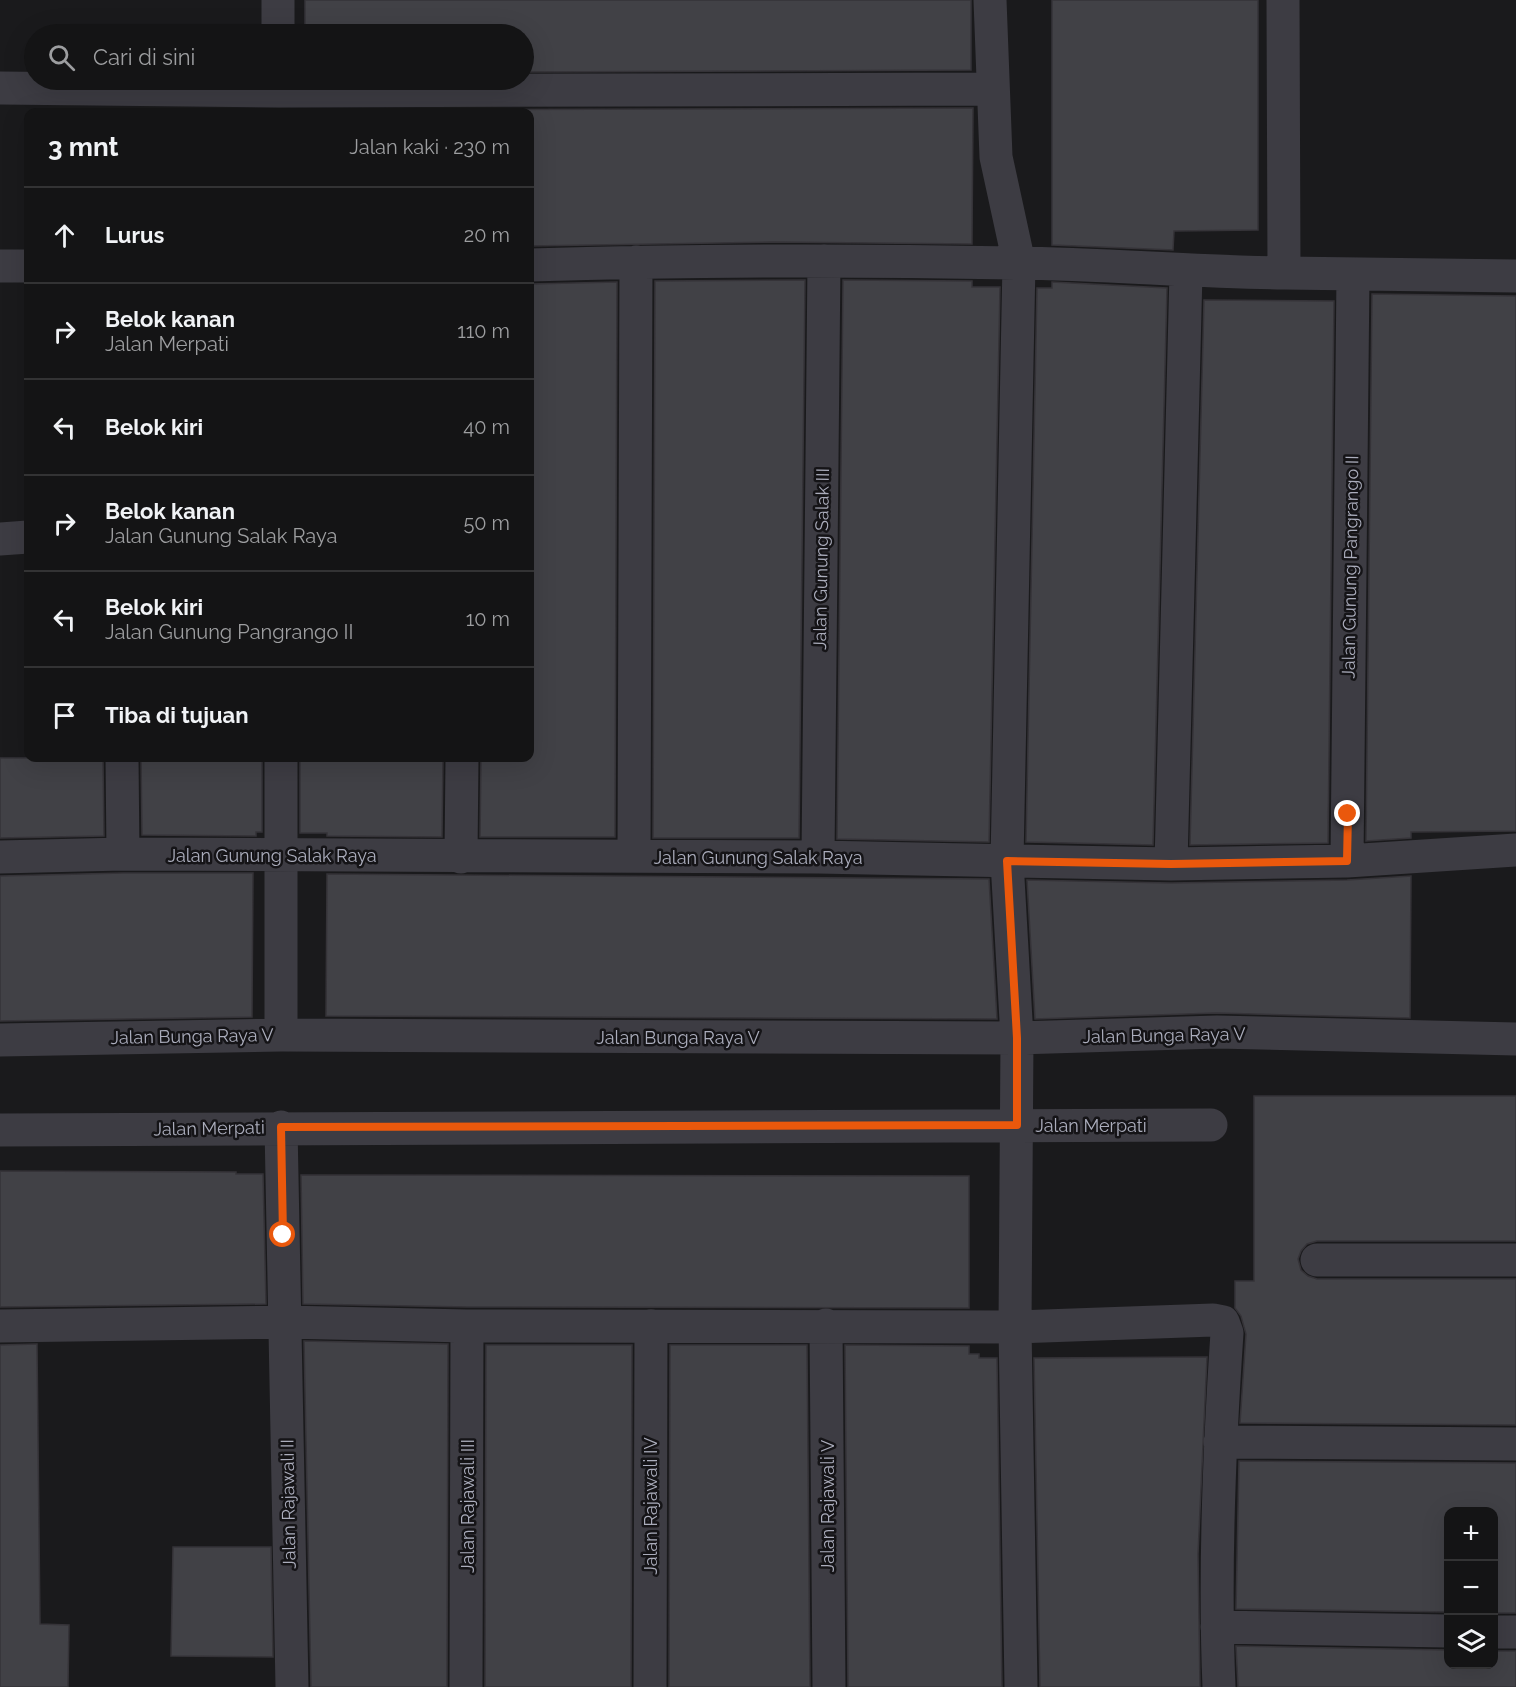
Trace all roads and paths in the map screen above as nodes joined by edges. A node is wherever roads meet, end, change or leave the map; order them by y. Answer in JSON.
{"nodes":[{"id":1,"x":278,"y":0,"type":"edge"},
{"id":2,"x":990,"y":0,"type":"edge"},
{"id":3,"x":1283,"y":0,"type":"edge"},
{"id":4,"x":278,"y":24,"type":"edge"},
{"id":5,"x":0,"y":88,"type":"edge"},
{"id":6,"x":24,"y":89,"type":"edge"},
{"id":7,"x":992,"y":89,"type":"junction"},
{"id":8,"x":93,"y":90,"type":"edge"},
{"id":9,"x":279,"y":94,"type":"edge"},
{"id":10,"x":824,"y":261,"type":"junction"},
{"id":11,"x":636,"y":262,"type":"junction"},
{"id":12,"x":1019,"y":263,"type":"junction"},
{"id":13,"x":534,"y":265,"type":"edge"},
{"id":14,"x":0,"y":266,"type":"edge"},
{"id":15,"x":24,"y":266,"type":"edge"},
{"id":16,"x":1186,"y":272,"type":"junction"},
{"id":17,"x":1284,"y":273,"type":"junction"},
{"id":18,"x":1353,"y":274,"type":"junction"},
{"id":19,"x":1516,"y":276,"type":"edge"},
{"id":20,"x":24,"y":537,"type":"edge"},
{"id":21,"x":0,"y":539,"type":"edge"},
{"id":22,"x":122,"y":762,"type":"edge"},
{"id":23,"x":280,"y":762,"type":"edge"},
{"id":24,"x":462,"y":762,"type":"edge"},
{"id":25,"x":1516,"y":850,"type":"edge"},
{"id":26,"x":123,"y":854,"type":"junction"},
{"id":27,"x":280,"y":855,"type":"junction"},
{"id":28,"x":634,"y":856,"type":"junction"},
{"id":29,"x":0,"y":857,"type":"edge"},
{"id":30,"x":461,"y":857,"type":"junction"},
{"id":31,"x":818,"y":857,"type":"junction"},
{"id":32,"x":1007,"y":861,"type":"junction"},
{"id":33,"x":1347,"y":861,"type":"junction"},
{"id":34,"x":1171,"y":864,"type":"junction"},
{"id":35,"x":281,"y":1035,"type":"junction"},
{"id":36,"x":1017,"y":1038,"type":"junction"},
{"id":37,"x":1516,"y":1039,"type":"edge"},
{"id":38,"x":0,"y":1040,"type":"edge"},
{"id":39,"x":1017,"y":1125,"type":"junction"},
{"id":40,"x":1211,"y":1125,"type":"dead end"},
{"id":41,"x":281,"y":1127,"type":"junction"},
{"id":42,"x":0,"y":1130,"type":"edge"},
{"id":43,"x":1317,"y":1260,"type":"dead end"},
{"id":44,"x":1516,"y":1260,"type":"edge"},
{"id":45,"x":284,"y":1322,"type":"junction"},
{"id":46,"x":826,"y":1325,"type":"junction"},
{"id":47,"x":0,"y":1326,"type":"edge"},
{"id":48,"x":467,"y":1326,"type":"junction"},
{"id":49,"x":651,"y":1326,"type":"junction"},
{"id":50,"x":1016,"y":1327,"type":"junction"},
{"id":51,"x":1220,"y":1442,"type":"junction"},
{"id":52,"x":1516,"y":1444,"type":"edge"},
{"id":53,"x":1217,"y":1627,"type":"junction"},
{"id":54,"x":1444,"y":1631,"type":"edge"},
{"id":55,"x":1498,"y":1632,"type":"edge"},
{"id":56,"x":1516,"y":1632,"type":"edge"},
{"id":57,"x":292,"y":1687,"type":"edge"},
{"id":58,"x":466,"y":1687,"type":"edge"},
{"id":59,"x":650,"y":1687,"type":"edge"},
{"id":60,"x":829,"y":1687,"type":"edge"},
{"id":61,"x":1021,"y":1687,"type":"edge"},
{"id":62,"x":1219,"y":1687,"type":"edge"}],
"edges":[{"from":1,"to":4,"type":"street"},
{"from":2,"to":7,"type":"street"},
{"from":3,"to":17,"type":"street"},
{"from":5,"to":6,"type":"street"},
{"from":7,"to":9,"type":"street"},
{"from":7,"to":12,"type":"street"},
{"from":8,"to":9,"type":"street"},
{"from":10,"to":11,"type":"street"},
{"from":10,"to":12,"type":"street"},
{"from":10,"to":31,"type":"street","name":"Jalan Gunung Salak III"},
{"from":11,"to":13,"type":"street"},
{"from":11,"to":28,"type":"street"},
{"from":12,"to":16,"type":"street"},
{"from":12,"to":32,"type":"street"},
{"from":14,"to":15,"type":"street"},
{"from":16,"to":17,"type":"street"},
{"from":16,"to":34,"type":"street"},
{"from":17,"to":18,"type":"street"},
{"from":18,"to":19,"type":"street"},
{"from":18,"to":33,"type":"street","name":"Jalan Gunung Pangrango II"},
{"from":20,"to":21,"type":"street"},
{"from":22,"to":26,"type":"street"},
{"from":23,"to":27,"type":"street"},
{"from":24,"to":30,"type":"street"},
{"from":25,"to":33,"type":"street","name":"Jalan Gunung Salak Raya"},
{"from":26,"to":27,"type":"street","name":"Jalan Gunung Salak Raya"},
{"from":26,"to":29,"type":"street","name":"Jalan Gunung Salak Raya"},
{"from":27,"to":30,"type":"street","name":"Jalan Gunung Salak Raya"},
{"from":27,"to":35,"type":"street"},
{"from":28,"to":30,"type":"street","name":"Jalan Gunung Salak Raya"},
{"from":28,"to":31,"type":"street","name":"Jalan Gunung Salak Raya"},
{"from":31,"to":32,"type":"street","name":"Jalan Gunung Salak Raya"},
{"from":32,"to":34,"type":"street","name":"Jalan Gunung Salak Raya"},
{"from":32,"to":36,"type":"street"},
{"from":33,"to":34,"type":"street","name":"Jalan Gunung Salak Raya"},
{"from":35,"to":36,"type":"street","name":"Jalan Bunga Raya V"},
{"from":35,"to":38,"type":"street","name":"Jalan Bunga Raya V"},
{"from":36,"to":37,"type":"street","name":"Jalan Bunga Raya V"},
{"from":36,"to":39,"type":"street"},
{"from":39,"to":40,"type":"street","name":"Jalan Merpati"},
{"from":39,"to":41,"type":"street","name":"Jalan Merpati"},
{"from":39,"to":50,"type":"street"},
{"from":41,"to":42,"type":"street","name":"Jalan Merpati"},
{"from":41,"to":45,"type":"street","name":"Jalan Rajawali II"},
{"from":43,"to":44,"type":"street"},
{"from":45,"to":47,"type":"street"},
{"from":45,"to":48,"type":"street"},
{"from":45,"to":57,"type":"street","name":"Jalan Rajawali II"},
{"from":46,"to":49,"type":"street"},
{"from":46,"to":50,"type":"street"},
{"from":46,"to":60,"type":"street","name":"Jalan Rajawali V"},
{"from":48,"to":49,"type":"street"},
{"from":48,"to":58,"type":"street","name":"Jalan Rajawali III"},
{"from":49,"to":59,"type":"street","name":"Jalan Rajawali IV"},
{"from":50,"to":51,"type":"street"},
{"from":50,"to":61,"type":"street"},
{"from":51,"to":52,"type":"street"},
{"from":51,"to":53,"type":"street"},
{"from":53,"to":54,"type":"street"},
{"from":53,"to":62,"type":"street"},
{"from":55,"to":56,"type":"street"}]}
